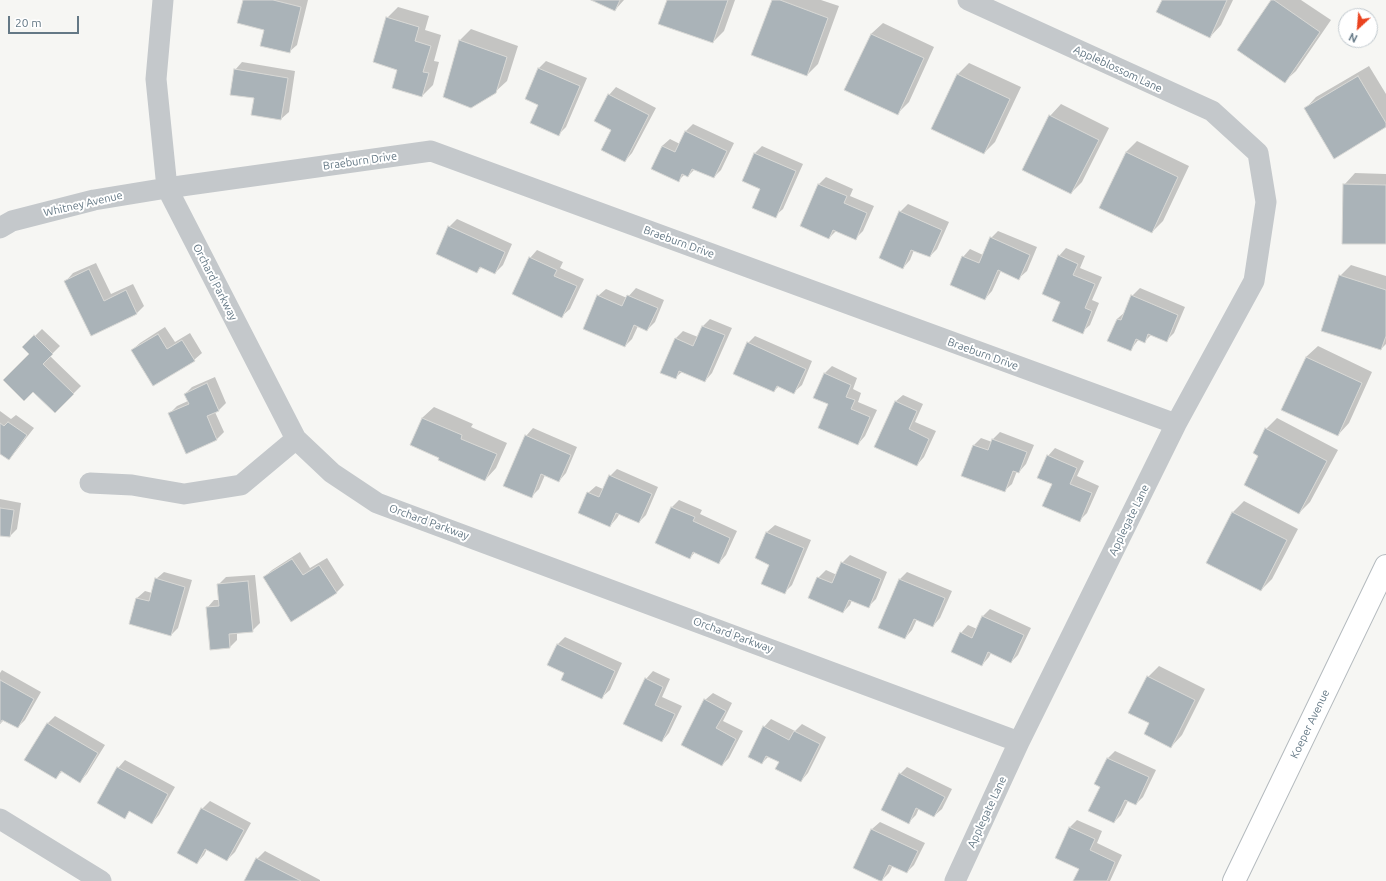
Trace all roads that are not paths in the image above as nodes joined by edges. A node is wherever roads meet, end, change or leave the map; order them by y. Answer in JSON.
{"nodes":[{"id":1,"x":163,"y":0,"type":"edge"},
{"id":2,"x":968,"y":0,"type":"edge"},
{"id":3,"x":1258,"y":153,"type":"joint"},
{"id":4,"x":167,"y":188,"type":"junction"},
{"id":5,"x":0,"y":228,"type":"edge"},
{"id":6,"x":1176,"y":424,"type":"junction"},
{"id":7,"x":296,"y":439,"type":"junction"},
{"id":8,"x":90,"y":483,"type":"dead end"},
{"id":9,"x":1386,"y":566,"type":"edge"},
{"id":10,"x":1019,"y":742,"type":"junction"},
{"id":11,"x":0,"y":819,"type":"edge"},
{"id":12,"x":101,"y":881,"type":"edge"},
{"id":13,"x":955,"y":881,"type":"edge"},
{"id":14,"x":1234,"y":881,"type":"edge"}],
"edges":[{"from":1,"to":4,"type":"street","name":"Orchard Parkway"},
{"from":2,"to":3,"type":"street","name":"Appleblossom Lane"},
{"from":3,"to":6,"type":"street","name":"Applegate Lane"},
{"from":4,"to":5,"type":"street","name":"Whitney Avenue"},
{"from":4,"to":6,"type":"street","name":"Braeburn Drive"},
{"from":4,"to":7,"type":"street","name":"Orchard Parkway"},
{"from":6,"to":10,"type":"street","name":"Applegate Lane"},
{"from":7,"to":8,"type":"street"},
{"from":7,"to":10,"type":"street","name":"Orchard Parkway"},
{"from":9,"to":14,"type":"street","name":"Koeper Avenue"},
{"from":10,"to":13,"type":"street","name":"Applegate Lane"},
{"from":11,"to":12,"type":"street"}]}
